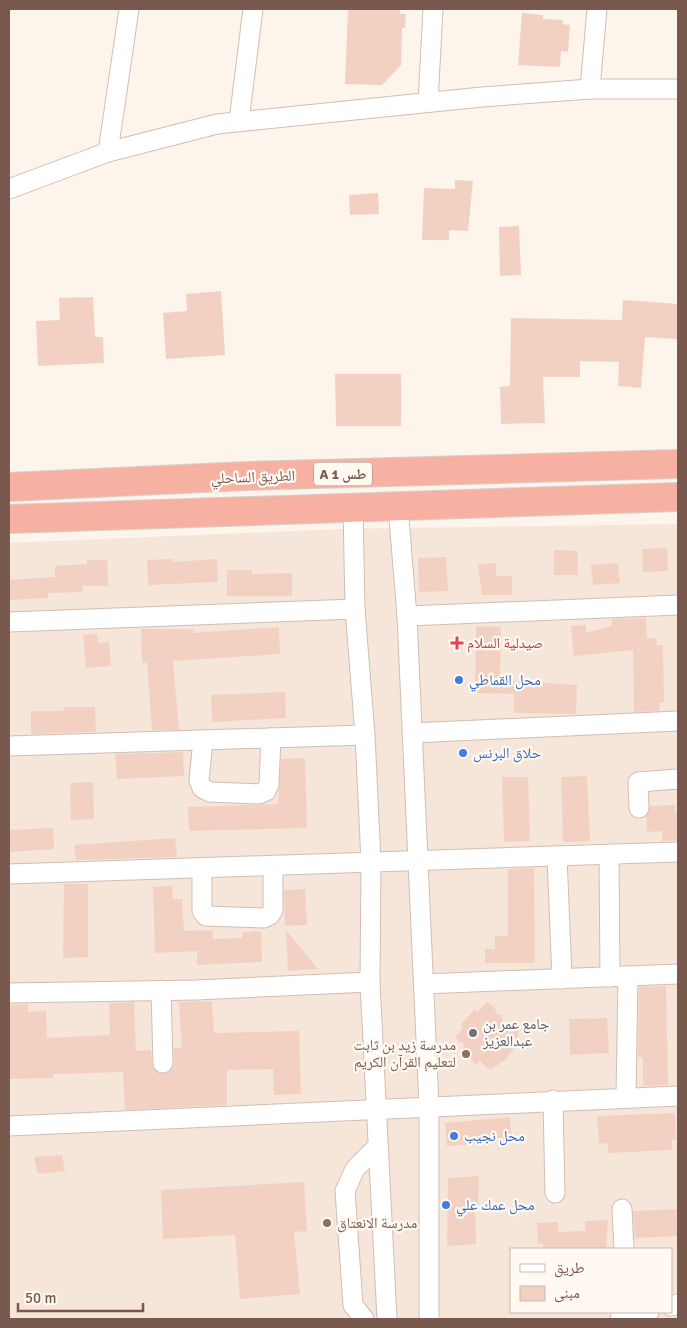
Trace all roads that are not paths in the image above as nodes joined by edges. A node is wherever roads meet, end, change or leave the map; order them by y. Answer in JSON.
{"nodes":[{"id":1,"x":128,"y":9,"type":"edge"},
{"id":2,"x":253,"y":9,"type":"edge"},
{"id":3,"x":433,"y":9,"type":"edge"},
{"id":4,"x":597,"y":9,"type":"edge"},
{"id":5,"x":678,"y":88,"type":"edge"},
{"id":6,"x":590,"y":89,"type":"junction"},
{"id":7,"x":428,"y":102,"type":"junction"},
{"id":8,"x":239,"y":121,"type":"junction"},
{"id":9,"x":108,"y":152,"type":"junction"},
{"id":10,"x":9,"y":189,"type":"edge"},
{"id":11,"x":678,"y":464,"type":"edge"},
{"id":12,"x":9,"y":487,"type":"edge"},
{"id":13,"x":678,"y":498,"type":"edge"},
{"id":14,"x":398,"y":506,"type":"junction"},
{"id":15,"x":353,"y":507,"type":"junction"},
{"id":16,"x":9,"y":519,"type":"edge"},
{"id":17,"x":678,"y":605,"type":"edge"},
{"id":18,"x":355,"y":609,"type":"junction"},
{"id":19,"x":407,"y":616,"type":"junction"},
{"id":20,"x":9,"y":622,"type":"edge"},
{"id":21,"x":678,"y":722,"type":"edge"},
{"id":22,"x":412,"y":733,"type":"junction"},
{"id":23,"x":365,"y":734,"type":"junction"},
{"id":24,"x":271,"y":738,"type":"junction"},
{"id":25,"x":203,"y":740,"type":"junction"},
{"id":26,"x":9,"y":746,"type":"edge"},
{"id":27,"x":678,"y":780,"type":"edge"},
{"id":28,"x":639,"y":808,"type":"dead end"},
{"id":29,"x":678,"y":852,"type":"edge"},
{"id":30,"x":609,"y":854,"type":"junction"},
{"id":31,"x":557,"y":856,"type":"junction"},
{"id":32,"x":419,"y":860,"type":"junction"},
{"id":33,"x":371,"y":862,"type":"junction"},
{"id":34,"x":273,"y":865,"type":"junction"},
{"id":35,"x":202,"y":868,"type":"junction"},
{"id":36,"x":9,"y":874,"type":"edge"},
{"id":37,"x":678,"y":974,"type":"edge"},
{"id":38,"x":619,"y":976,"type":"junction"},
{"id":39,"x":562,"y":979,"type":"junction"},
{"id":40,"x":370,"y":982,"type":"junction"},
{"id":41,"x":424,"y":984,"type":"junction"},
{"id":42,"x":161,"y":990,"type":"junction"},
{"id":43,"x":9,"y":993,"type":"edge"},
{"id":44,"x":163,"y":1063,"type":"dead end"},
{"id":45,"x":678,"y":1096,"type":"edge"},
{"id":46,"x":626,"y":1097,"type":"junction"},
{"id":47,"x":553,"y":1100,"type":"junction"},
{"id":48,"x":429,"y":1106,"type":"junction"},
{"id":49,"x":376,"y":1109,"type":"junction"},
{"id":50,"x":9,"y":1126,"type":"edge"},
{"id":51,"x":378,"y":1146,"type":"junction"},
{"id":52,"x":554,"y":1193,"type":"dead end"},
{"id":53,"x":622,"y":1209,"type":"dead end"},
{"id":54,"x":624,"y":1248,"type":"edge"},
{"id":55,"x":643,"y":1313,"type":"edge"},
{"id":56,"x":625,"y":1316,"type":"edge"},
{"id":57,"x":364,"y":1319,"type":"edge"},
{"id":58,"x":386,"y":1319,"type":"edge"},
{"id":59,"x":429,"y":1319,"type":"edge"}],
"edges":[{"from":1,"to":9,"type":"street"},
{"from":2,"to":8,"type":"street"},
{"from":3,"to":7,"type":"street"},
{"from":4,"to":6,"type":"street"},
{"from":5,"to":6,"type":"street"},
{"from":6,"to":7,"type":"street"},
{"from":7,"to":8,"type":"street"},
{"from":8,"to":9,"type":"street"},
{"from":9,"to":10,"type":"street"},
{"from":11,"to":12,"type":"highway","name":"الطريق الساحلي","number":"A 1 طس"},
{"from":13,"to":14,"type":"highway","number":"A 1 طس"},
{"from":14,"to":15,"type":"highway","number":"A 1 طس"},
{"from":14,"to":19,"type":"street"},
{"from":15,"to":16,"type":"highway","number":"A 1 طس"},
{"from":15,"to":18,"type":"street"},
{"from":17,"to":19,"type":"street"},
{"from":18,"to":20,"type":"street"},
{"from":18,"to":23,"type":"street"},
{"from":19,"to":22,"type":"street"},
{"from":21,"to":22,"type":"street"},
{"from":22,"to":32,"type":"street"},
{"from":23,"to":24,"type":"street"},
{"from":23,"to":33,"type":"street"},
{"from":24,"to":25,"type":"street"},
{"from":24,"to":25,"type":"street"},
{"from":25,"to":26,"type":"street"},
{"from":27,"to":28,"type":"street"},
{"from":29,"to":30,"type":"street"},
{"from":30,"to":31,"type":"street"},
{"from":30,"to":38,"type":"street"},
{"from":31,"to":32,"type":"street"},
{"from":31,"to":39,"type":"street"},
{"from":32,"to":33,"type":"street"},
{"from":32,"to":41,"type":"street"},
{"from":33,"to":34,"type":"street"},
{"from":33,"to":40,"type":"street"},
{"from":34,"to":35,"type":"street"},
{"from":34,"to":35,"type":"street"},
{"from":35,"to":36,"type":"street"},
{"from":37,"to":38,"type":"street"},
{"from":38,"to":39,"type":"street"},
{"from":38,"to":46,"type":"street"},
{"from":39,"to":41,"type":"street"},
{"from":40,"to":42,"type":"street"},
{"from":40,"to":49,"type":"street"},
{"from":41,"to":48,"type":"street"},
{"from":42,"to":43,"type":"street"},
{"from":42,"to":44,"type":"street"},
{"from":45,"to":46,"type":"street"},
{"from":46,"to":47,"type":"street"},
{"from":47,"to":48,"type":"street"},
{"from":47,"to":52,"type":"street"},
{"from":48,"to":49,"type":"street"},
{"from":48,"to":59,"type":"street"},
{"from":49,"to":50,"type":"street"},
{"from":49,"to":51,"type":"street"},
{"from":51,"to":57,"type":"street"},
{"from":51,"to":58,"type":"street"},
{"from":53,"to":54,"type":"street"},
{"from":55,"to":56,"type":"street"}]}
